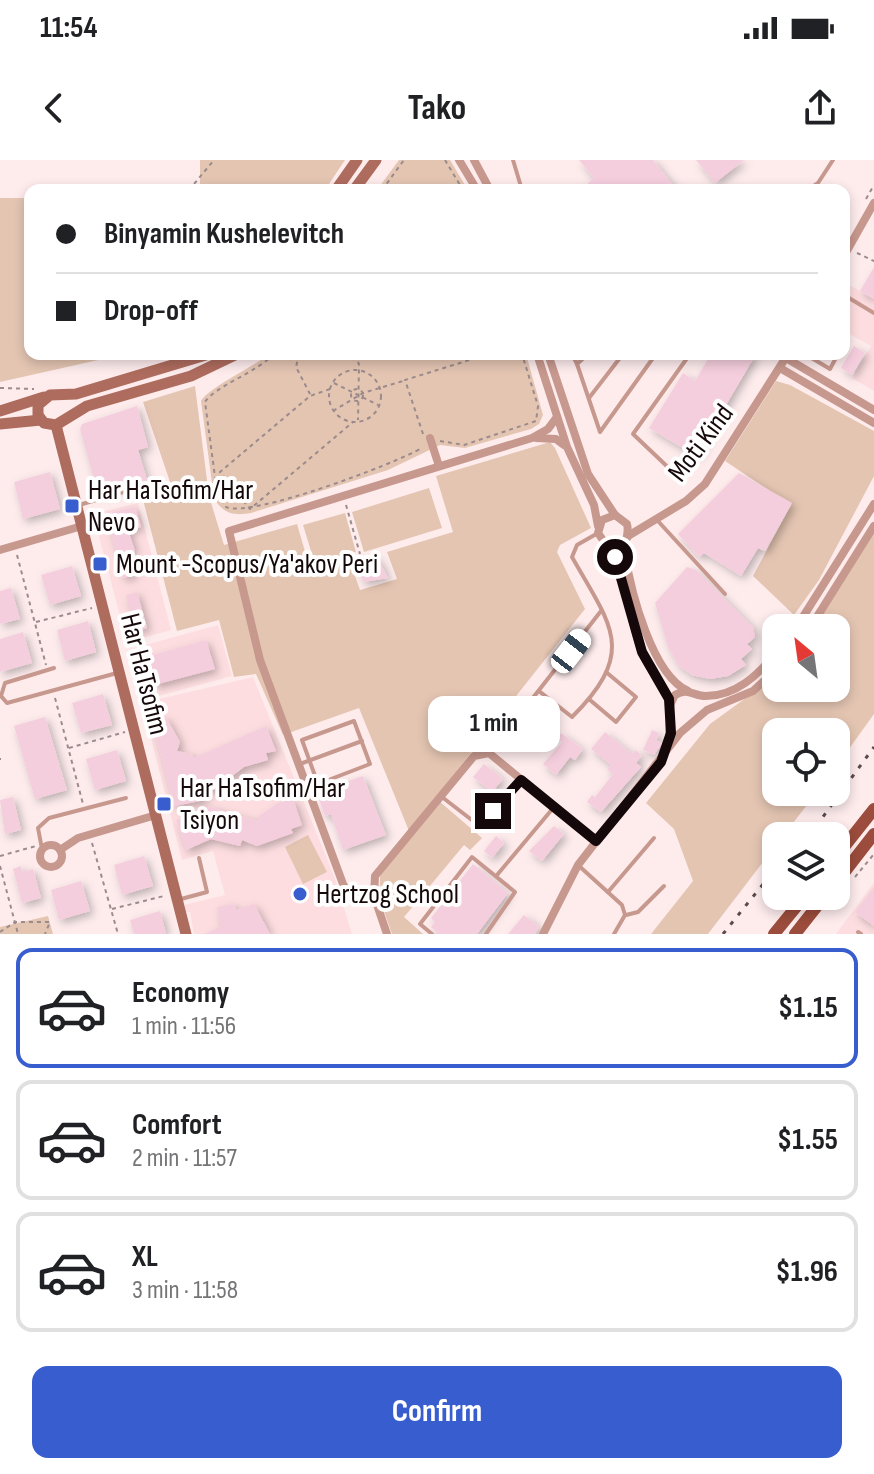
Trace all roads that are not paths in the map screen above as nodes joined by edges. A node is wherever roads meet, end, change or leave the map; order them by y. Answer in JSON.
{"nodes":[{"id":1,"x":357,"y":160,"type":"edge"},
{"id":2,"x":376,"y":160,"type":"edge"},
{"id":3,"x":459,"y":160,"type":"edge"},
{"id":4,"x":474,"y":160,"type":"edge"},
{"id":5,"x":513,"y":160,"type":"edge"},
{"id":6,"x":833,"y":160,"type":"edge"},
{"id":7,"x":340,"y":184,"type":"edge"},
{"id":8,"x":358,"y":184,"type":"edge"},
{"id":9,"x":473,"y":184,"type":"edge"},
{"id":10,"x":487,"y":184,"type":"edge"},
{"id":11,"x":520,"y":184,"type":"edge"},
{"id":12,"x":817,"y":184,"type":"edge"},
{"id":13,"x":874,"y":203,"type":"edge"},
{"id":14,"x":850,"y":245,"type":"edge"},
{"id":15,"x":850,"y":299,"type":"edge"},
{"id":16,"x":874,"y":313,"type":"edge"},
{"id":17,"x":189,"y":360,"type":"edge"},
{"id":18,"x":226,"y":360,"type":"edge"},
{"id":19,"x":539,"y":360,"type":"edge"},
{"id":20,"x":550,"y":360,"type":"edge"},
{"id":21,"x":575,"y":360,"type":"edge"},
{"id":22,"x":581,"y":360,"type":"edge"},
{"id":23,"x":618,"y":360,"type":"edge"},
{"id":24,"x":652,"y":360,"type":"edge"},
{"id":25,"x":686,"y":360,"type":"edge"},
{"id":26,"x":785,"y":360,"type":"edge"},
{"id":27,"x":793,"y":360,"type":"edge"},
{"id":28,"x":815,"y":360,"type":"edge"},
{"id":29,"x":835,"y":360,"type":"edge"},
{"id":30,"x":577,"y":364,"type":"junction"},
{"id":31,"x":780,"y":368,"type":"junction"},
{"id":32,"x":50,"y":395,"type":"junction"},
{"id":33,"x":589,"y":398,"type":"junction"},
{"id":34,"x":874,"y":410,"type":"edge"},
{"id":35,"x":0,"y":411,"type":"edge"},
{"id":36,"x":68,"y":415,"type":"junction"},
{"id":37,"x":557,"y":417,"type":"junction"},
{"id":38,"x":41,"y":420,"type":"junction"},
{"id":39,"x":874,"y":423,"type":"edge"},
{"id":40,"x":0,"y":424,"type":"edge"},
{"id":41,"x":56,"y":425,"type":"junction"},
{"id":42,"x":532,"y":438,"type":"junction"},
{"id":43,"x":430,"y":441,"type":"road end"},
{"id":44,"x":567,"y":447,"type":"junction"},
{"id":45,"x":439,"y":466,"type":"junction"},
{"id":46,"x":673,"y":472,"type":"dead end"},
{"id":47,"x":150,"y":484,"type":"dead end"},
{"id":48,"x":874,"y":504,"type":"edge"},
{"id":49,"x":77,"y":505,"type":"junction"},
{"id":50,"x":615,"y":515,"type":"junction"},
{"id":51,"x":656,"y":518,"type":"junction"},
{"id":52,"x":82,"y":526,"type":"junction"},
{"id":53,"x":874,"y":526,"type":"edge"},
{"id":54,"x":598,"y":531,"type":"junction"},
{"id":55,"x":627,"y":537,"type":"junction"},
{"id":56,"x":605,"y":543,"type":"junction"},
{"id":57,"x":0,"y":550,"type":"edge"},
{"id":58,"x":725,"y":594,"type":"dead end"},
{"id":59,"x":602,"y":610,"type":"junction"},
{"id":60,"x":805,"y":614,"type":"edge"},
{"id":61,"x":819,"y":614,"type":"edge"},
{"id":62,"x":51,"y":669,"type":"road end"},
{"id":63,"x":762,"y":669,"type":"edge"},
{"id":64,"x":119,"y":672,"type":"junction"},
{"id":65,"x":606,"y":672,"type":"junction"},
{"id":66,"x":762,"y":682,"type":"edge"},
{"id":67,"x":539,"y":691,"type":"junction"},
{"id":68,"x":692,"y":692,"type":"junction"},
{"id":69,"x":590,"y":700,"type":"junction"},
{"id":70,"x":670,"y":711,"type":"junction"},
{"id":71,"x":521,"y":713,"type":"dead end"},
{"id":72,"x":697,"y":719,"type":"junction"},
{"id":73,"x":362,"y":741,"type":"junction"},
{"id":74,"x":667,"y":752,"type":"junction"},
{"id":75,"x":309,"y":761,"type":"junction"},
{"id":76,"x":297,"y":765,"type":"junction"},
{"id":77,"x":521,"y":780,"type":"junction"},
{"id":78,"x":440,"y":795,"type":"junction"},
{"id":79,"x":126,"y":798,"type":"dead end"},
{"id":80,"x":554,"y":807,"type":"junction"},
{"id":81,"x":874,"y":809,"type":"edge"},
{"id":82,"x":156,"y":815,"type":"junction"},
{"id":83,"x":874,"y":834,"type":"edge"},
{"id":84,"x":654,"y":838,"type":"dead end"},
{"id":85,"x":850,"y":839,"type":"edge"},
{"id":86,"x":596,"y":841,"type":"junction"},
{"id":87,"x":42,"y":847,"type":"junction"},
{"id":88,"x":60,"y":850,"type":"junction"},
{"id":89,"x":199,"y":858,"type":"dead end"},
{"id":90,"x":578,"y":865,"type":"junction"},
{"id":91,"x":850,"y":871,"type":"edge"},
{"id":92,"x":497,"y":875,"type":"junction"},
{"id":93,"x":664,"y":886,"type":"dead end"},
{"id":94,"x":608,"y":892,"type":"junction"},
{"id":95,"x":177,"y":896,"type":"junction"},
{"id":96,"x":375,"y":901,"type":"junction"},
{"id":97,"x":794,"y":910,"type":"edge"},
{"id":98,"x":814,"y":910,"type":"edge"},
{"id":99,"x":625,"y":915,"type":"junction"},
{"id":100,"x":186,"y":934,"type":"edge"},
{"id":101,"x":387,"y":934,"type":"edge"},
{"id":102,"x":432,"y":934,"type":"edge"},
{"id":103,"x":486,"y":934,"type":"edge"},
{"id":104,"x":543,"y":934,"type":"edge"},
{"id":105,"x":614,"y":934,"type":"edge"},
{"id":106,"x":774,"y":934,"type":"edge"},
{"id":107,"x":795,"y":934,"type":"edge"}],
"edges":[{"from":1,"to":7,"type":"street"},
{"from":2,"to":8,"type":"street"},
{"from":3,"to":9,"type":"street"},
{"from":4,"to":10,"type":"street"},
{"from":5,"to":11,"type":"lane"},
{"from":6,"to":12,"type":"lane"},
{"from":13,"to":14,"type":"street"},
{"from":15,"to":16,"type":"lane"},
{"from":17,"to":32,"type":"street"},
{"from":18,"to":36,"type":"street"},
{"from":19,"to":37,"type":"street"},
{"from":20,"to":50,"type":"street"},
{"from":21,"to":30,"type":"lane"},
{"from":22,"to":30,"type":"lane"},
{"from":23,"to":33,"type":"lane"},
{"from":24,"to":33,"type":"lane"},
{"from":25,"to":46,"type":"lane"},
{"from":26,"to":31,"type":"street","name":"Moti Kind"},
{"from":27,"to":34,"type":"street"},
{"from":28,"to":29,"type":"lane"},
{"from":30,"to":33,"type":"lane"},
{"from":31,"to":39,"type":"street"},
{"from":31,"to":51,"type":"street","name":"Moti Kind"},
{"from":32,"to":35,"type":"street"},
{"from":32,"to":36,"type":"street"},
{"from":32,"to":38,"type":"street"},
{"from":36,"to":41,"type":"street"},
{"from":37,"to":42,"type":"street"},
{"from":37,"to":44,"type":"street"},
{"from":38,"to":40,"type":"street"},
{"from":38,"to":41,"type":"street"},
{"from":41,"to":49,"type":"street","name":"Har HaTsofim"},
{"from":42,"to":44,"type":"street"},
{"from":42,"to":45,"type":"street"},
{"from":43,"to":45,"type":"street"},
{"from":44,"to":54,"type":"street"},
{"from":45,"to":76,"type":"street"},
{"from":47,"to":49,"type":"lane"},
{"from":48,"to":60,"type":"street"},
{"from":49,"to":52,"type":"street","name":"Har HaTsofim"},
{"from":50,"to":54,"type":"street"},
{"from":50,"to":55,"type":"street"},
{"from":51,"to":55,"type":"street","name":"Moti Kind"},
{"from":51,"to":58,"type":"lane"},
{"from":52,"to":57,"type":"street"},
{"from":52,"to":64,"type":"street","name":"Har HaTsofim"},
{"from":53,"to":61,"type":"street"},
{"from":54,"to":56,"type":"street"},
{"from":54,"to":59,"type":"lane"},
{"from":55,"to":56,"type":"street"},
{"from":55,"to":68,"type":"street"},
{"from":56,"to":70,"type":"street"},
{"from":59,"to":65,"type":"lane"},
{"from":59,"to":67,"type":"lane"},
{"from":62,"to":64,"type":"lane"},
{"from":63,"to":68,"type":"street"},
{"from":64,"to":82,"type":"street","name":"Har HaTsofim"},
{"from":65,"to":69,"type":"lane"},
{"from":65,"to":69,"type":"lane"},
{"from":66,"to":72,"type":"street"},
{"from":67,"to":69,"type":"lane"},
{"from":67,"to":71,"type":"lane"},
{"from":68,"to":70,"type":"street"},
{"from":68,"to":72,"type":"street"},
{"from":70,"to":72,"type":"street"},
{"from":70,"to":74,"type":"street"},
{"from":72,"to":74,"type":"street"},
{"from":73,"to":75,"type":"lane"},
{"from":73,"to":75,"type":"lane"},
{"from":73,"to":75,"type":"lane"},
{"from":74,"to":86,"type":"street"},
{"from":75,"to":76,"type":"lane"},
{"from":76,"to":96,"type":"street"},
{"from":77,"to":78,"type":"street"},
{"from":77,"to":78,"type":"lane"},
{"from":77,"to":80,"type":"street"},
{"from":78,"to":96,"type":"street"},
{"from":79,"to":87,"type":"lane"},
{"from":80,"to":86,"type":"street"},
{"from":80,"to":92,"type":"lane"},
{"from":81,"to":85,"type":"main road"},
{"from":82,"to":88,"type":"street"},
{"from":82,"to":95,"type":"street","name":"Har HaTsofim"},
{"from":83,"to":91,"type":"main road"},
{"from":84,"to":94,"type":"lane"},
{"from":86,"to":90,"type":"street"},
{"from":87,"to":88,"type":"street"},
{"from":87,"to":88,"type":"street"},
{"from":89,"to":95,"type":"lane"},
{"from":90,"to":94,"type":"lane"},
{"from":90,"to":104,"type":"street"},
{"from":92,"to":102,"type":"lane"},
{"from":92,"to":103,"type":"lane"},
{"from":93,"to":99,"type":"lane"},
{"from":94,"to":99,"type":"lane"},
{"from":95,"to":100,"type":"street","name":"Har HaTsofim"},
{"from":96,"to":101,"type":"street"},
{"from":97,"to":106,"type":"main road"},
{"from":98,"to":107,"type":"main road"},
{"from":99,"to":105,"type":"lane"}]}
